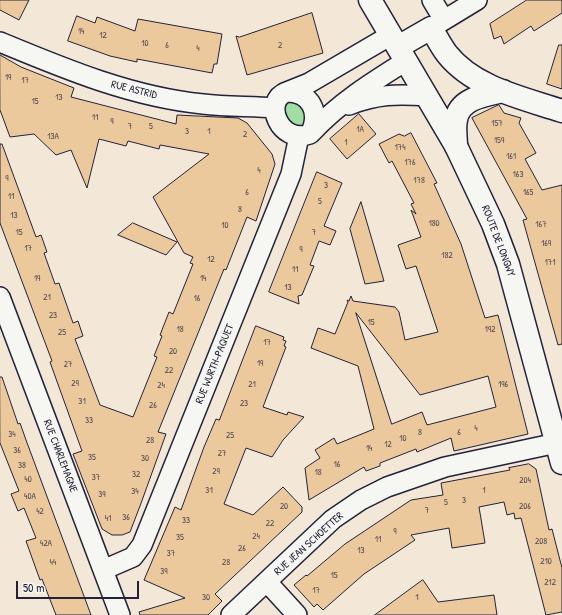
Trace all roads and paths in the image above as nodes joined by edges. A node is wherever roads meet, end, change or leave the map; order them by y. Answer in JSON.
{"nodes":[{"id":1,"x":370,"y":0,"type":"edge"},
{"id":2,"x":432,"y":0,"type":"edge"},
{"id":3,"x":477,"y":0,"type":"edge"},
{"id":4,"x":437,"y":24,"type":"junction"},
{"id":5,"x":0,"y":42,"type":"edge"},
{"id":6,"x":399,"y":48,"type":"junction"},
{"id":7,"x":503,"y":91,"type":"junction"},
{"id":8,"x":427,"y":96,"type":"junction"},
{"id":9,"x":279,"y":101,"type":"junction"},
{"id":10,"x":562,"y":111,"type":"edge"},
{"id":11,"x":327,"y":118,"type":"junction"},
{"id":12,"x":305,"y":135,"type":"junction"},
{"id":13,"x":456,"y":146,"type":"junction"},
{"id":14,"x":0,"y":297,"type":"edge"},
{"id":15,"x":559,"y":453,"type":"edge"},
{"id":16,"x":103,"y":570,"type":"junction"},
{"id":17,"x":267,"y":582,"type":"junction"},
{"id":18,"x":120,"y":615,"type":"edge"},
{"id":19,"x":231,"y":615,"type":"edge"},
{"id":20,"x":297,"y":615,"type":"edge"}],
"edges":[{"from":1,"to":6,"type":"main road","name":"ROUTE DE LONGWY"},
{"from":2,"to":4,"type":"street"},
{"from":3,"to":4,"type":"street"},
{"from":4,"to":6,"type":"main road"},
{"from":4,"to":7,"type":"main road"},
{"from":5,"to":9,"type":"street","name":"RUE ASTRID"},
{"from":6,"to":8,"type":"main road","name":"ROUTE DE LONGWY"},
{"from":6,"to":9,"type":"street","name":"RUE ASTRID"},
{"from":6,"to":11,"type":"street"},
{"from":7,"to":10,"type":"main road"},
{"from":7,"to":13,"type":"main road"},
{"from":8,"to":11,"type":"street"},
{"from":8,"to":13,"type":"main road","name":"ROUTE DE LONGWY"},
{"from":9,"to":12,"type":"street"},
{"from":9,"to":12,"type":"street","name":"RUE WURTH-PAQUET"},
{"from":11,"to":12,"type":"street"},
{"from":12,"to":16,"type":"street","name":"RUE WURTH-PAQUET"},
{"from":13,"to":15,"type":"main road","name":"ROUTE DE LONGWY"},
{"from":14,"to":16,"type":"street","name":"RUE CHARLEMAGNE"},
{"from":15,"to":17,"type":"street","name":"RUE JEAN SCHOETTER"},
{"from":16,"to":18,"type":"street","name":"RUE CHARLEMAGNE"},
{"from":17,"to":19,"type":"street","name":"RUE JEAN SCHOETTER"},
{"from":17,"to":20,"type":"street"}]}
